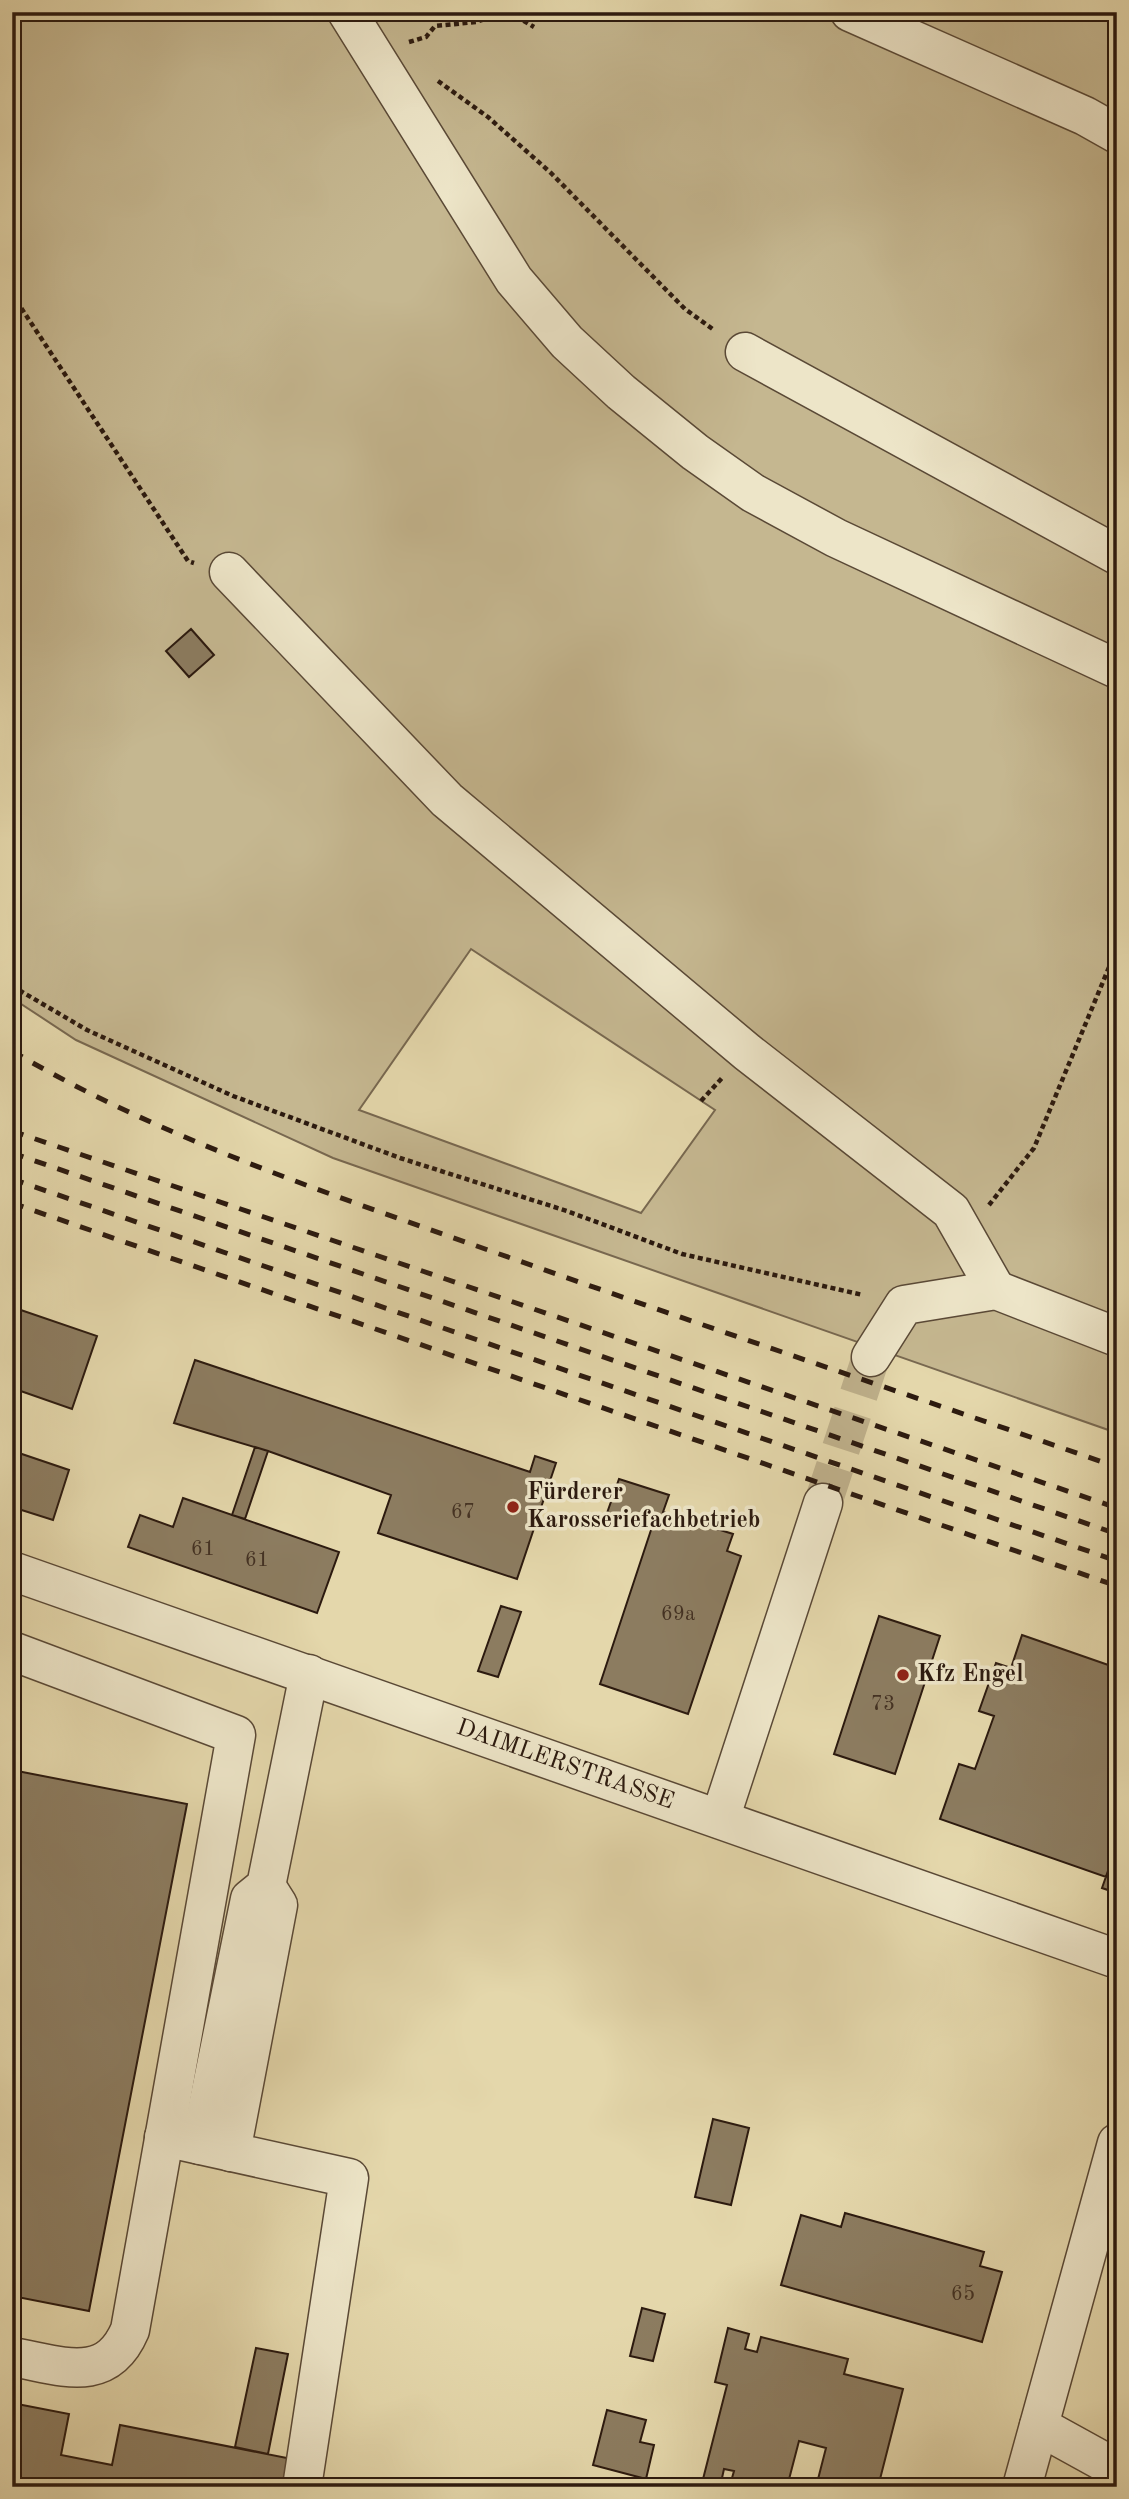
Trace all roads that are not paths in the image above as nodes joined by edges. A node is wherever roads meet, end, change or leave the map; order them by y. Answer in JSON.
{"nodes":[{"id":1,"x":348,"y":12,"type":"edge"},
{"id":2,"x":850,"y":12,"type":"edge"},
{"id":3,"x":1117,"y":134,"type":"edge"},
{"id":4,"x":745,"y":352,"type":"road end"},
{"id":5,"x":1117,"y":555,"type":"edge"},
{"id":6,"x":229,"y":572,"type":"road end"},
{"id":7,"x":1117,"y":669,"type":"edge"},
{"id":8,"x":996,"y":1290,"type":"junction"},
{"id":9,"x":1117,"y":1337,"type":"edge"},
{"id":10,"x":872,"y":1357,"type":"tunnel mouth"},
{"id":11,"x":823,"y":1503,"type":"tunnel mouth"},
{"id":12,"x":12,"y":1571,"type":"edge"},
{"id":13,"x":12,"y":1651,"type":"edge"},
{"id":14,"x":309,"y":1674,"type":"junction"},
{"id":15,"x":720,"y":1819,"type":"junction"},
{"id":16,"x":1117,"y":1959,"type":"edge"},
{"id":17,"x":1117,"y":2143,"type":"edge"},
{"id":18,"x":199,"y":2144,"type":"junction"},
{"id":19,"x":12,"y":2357,"type":"edge"},
{"id":20,"x":1039,"y":2426,"type":"junction"},
{"id":21,"x":1117,"y":2469,"type":"edge"},
{"id":22,"x":302,"y":2487,"type":"edge"},
{"id":23,"x":1022,"y":2487,"type":"edge"}],
"edges":[{"from":1,"to":7,"type":"street"},
{"from":2,"to":3,"type":"street"},
{"from":4,"to":5,"type":"street"},
{"from":6,"to":8,"type":"street"},
{"from":8,"to":9,"type":"street"},
{"from":8,"to":10,"type":"street"},
{"from":11,"to":15,"type":"street"},
{"from":12,"to":14,"type":"street","name":"DAIMLERSTRASSE"},
{"from":13,"to":18,"type":"street"},
{"from":14,"to":15,"type":"street","name":"DAIMLERSTRASSE"},
{"from":14,"to":18,"type":"street"},
{"from":15,"to":16,"type":"street","name":"DAIMLERSTRASSE"},
{"from":17,"to":20,"type":"street"},
{"from":18,"to":19,"type":"street"},
{"from":18,"to":22,"type":"street"},
{"from":20,"to":21,"type":"street"},
{"from":20,"to":23,"type":"street"}]}
